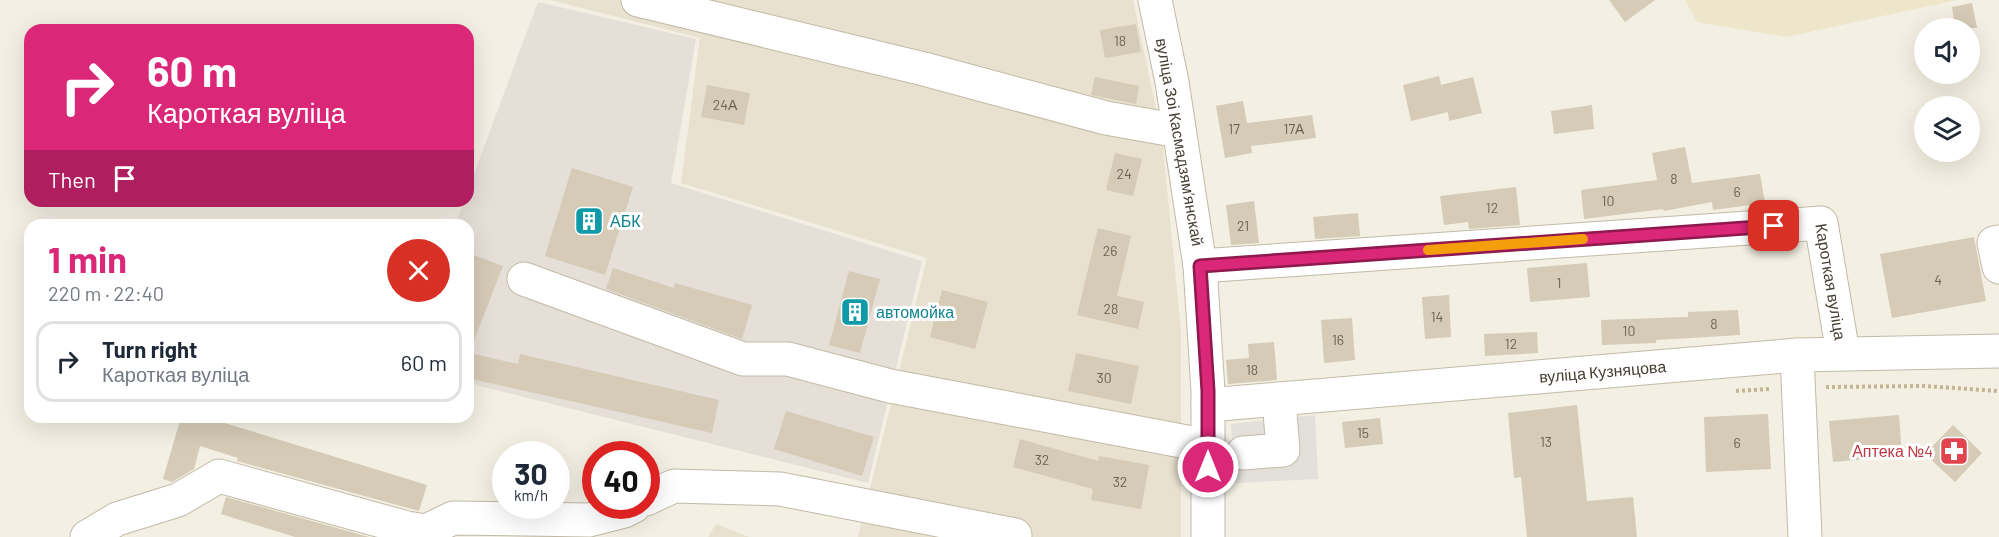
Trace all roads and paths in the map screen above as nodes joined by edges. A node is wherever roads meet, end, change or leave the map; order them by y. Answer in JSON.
{"nodes":[{"id":1,"x":638,"y":0,"type":"edge"},
{"id":2,"x":1155,"y":0,"type":"edge"},
{"id":3,"x":1179,"y":131,"type":"junction"},
{"id":4,"x":1999,"y":242,"type":"edge"},
{"id":5,"x":1200,"y":266,"type":"junction"},
{"id":6,"x":1999,"y":267,"type":"edge"},
{"id":7,"x":524,"y":279,"type":"dead end"},
{"id":8,"x":1999,"y":351,"type":"edge"},
{"id":9,"x":1843,"y":353,"type":"junction"},
{"id":10,"x":1797,"y":355,"type":"junction"},
{"id":11,"x":1279,"y":399,"type":"junction"},
{"id":12,"x":1208,"y":405,"type":"junction"},
{"id":13,"x":1208,"y":446,"type":"junction"},
{"id":14,"x":1243,"y":453,"type":"dead end"},
{"id":15,"x":660,"y":492,"type":"edge"},
{"id":16,"x":593,"y":519,"type":"edge"},
{"id":17,"x":1018,"y":536,"type":"edge"},
{"id":18,"x":87,"y":537,"type":"edge"},
{"id":19,"x":1208,"y":537,"type":"edge"},
{"id":20,"x":1805,"y":537,"type":"edge"}],
"edges":[{"from":1,"to":3,"type":"street"},
{"from":2,"to":3,"type":"street","name":"вуліца Зоі Касмадзямʼянскай"},
{"from":3,"to":5,"type":"street","name":"вуліца Зоі Касмадзямʼянскай"},
{"from":4,"to":6,"type":"street"},
{"from":5,"to":9,"type":"street","name":"Кароткая вуліца"},
{"from":5,"to":12,"type":"street","name":"вуліца Зоі Касмадзямʼянскай"},
{"from":7,"to":13,"type":"street"},
{"from":8,"to":9,"type":"street","name":"вуліца Кузняцова"},
{"from":9,"to":10,"type":"street","name":"вуліца Кузняцова"},
{"from":10,"to":11,"type":"street","name":"вуліца Кузняцова"},
{"from":10,"to":20,"type":"street"},
{"from":11,"to":12,"type":"street","name":"вуліца Кузняцова"},
{"from":11,"to":14,"type":"street"},
{"from":12,"to":13,"type":"street","name":"вуліца Зоі Касмадзямʼянскай"},
{"from":13,"to":19,"type":"street","name":"вуліца Зоі Касмадзямʼянскай"},
{"from":15,"to":17,"type":"street"},
{"from":16,"to":18,"type":"street"}]}
